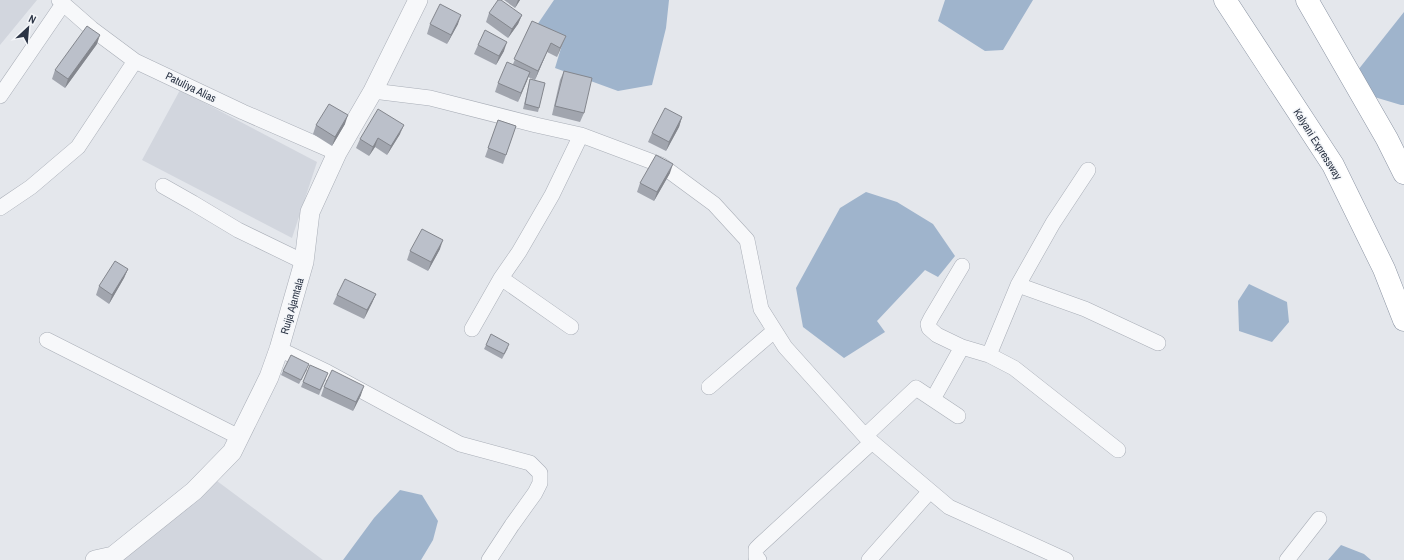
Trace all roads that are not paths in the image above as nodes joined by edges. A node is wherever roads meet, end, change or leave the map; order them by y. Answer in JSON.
{"nodes":[{"id":1,"x":418,"y":0,"type":"edge"},
{"id":2,"x":1225,"y":0,"type":"edge"},
{"id":3,"x":1307,"y":0,"type":"edge"},
{"id":4,"x":61,"y":2,"type":"edge"},
{"id":5,"x":135,"y":61,"type":"junction"},
{"id":6,"x":373,"y":91,"type":"junction"},
{"id":7,"x":0,"y":96,"type":"edge"},
{"id":8,"x":581,"y":135,"type":"junction"},
{"id":9,"x":337,"y":153,"type":"junction"},
{"id":10,"x":1088,"y":170,"type":"dead end"},
{"id":11,"x":1404,"y":173,"type":"edge"},
{"id":12,"x":164,"y":186,"type":"dead end"},
{"id":13,"x":0,"y":208,"type":"edge"},
{"id":14,"x":304,"y":262,"type":"junction"},
{"id":15,"x":962,"y":266,"type":"dead end"},
{"id":16,"x":501,"y":278,"type":"junction"},
{"id":17,"x":1018,"y":285,"type":"junction"},
{"id":18,"x":1404,"y":320,"type":"edge"},
{"id":19,"x":571,"y":326,"type":"dead end"},
{"id":20,"x":472,"y":329,"type":"dead end"},
{"id":21,"x":774,"y":331,"type":"junction"},
{"id":22,"x":47,"y":340,"type":"dead end"},
{"id":23,"x":1158,"y":343,"type":"dead end"},
{"id":24,"x":962,"y":347,"type":"junction"},
{"id":25,"x":279,"y":349,"type":"junction"},
{"id":26,"x":989,"y":355,"type":"junction"},
{"id":27,"x":709,"y":386,"type":"dead end"},
{"id":28,"x":933,"y":399,"type":"junction"},
{"id":29,"x":958,"y":416,"type":"dead end"},
{"id":30,"x":239,"y":437,"type":"junction"},
{"id":31,"x":869,"y":439,"type":"junction"},
{"id":32,"x":1118,"y":450,"type":"dead end"},
{"id":33,"x":930,"y":491,"type":"junction"},
{"id":34,"x":1319,"y":519,"type":"dead end"},
{"id":35,"x":96,"y":560,"type":"edge"},
{"id":36,"x":489,"y":560,"type":"edge"},
{"id":37,"x":759,"y":560,"type":"edge"},
{"id":38,"x":868,"y":560,"type":"edge"},
{"id":39,"x":1064,"y":560,"type":"edge"},
{"id":40,"x":1287,"y":560,"type":"edge"}],
"edges":[{"from":1,"to":6,"type":"street","name":"Ruija Ajamtala"},
{"from":2,"to":18,"type":"highway","name":"Kalyani Expressway"},
{"from":3,"to":11,"type":"highway"},
{"from":4,"to":5,"type":"street","name":"Patuliya Alias"},
{"from":4,"to":7,"type":"street"},
{"from":5,"to":9,"type":"street","name":"Patuliya Alias"},
{"from":5,"to":13,"type":"street"},
{"from":6,"to":8,"type":"street"},
{"from":6,"to":9,"type":"street","name":"Ruija Ajamtala"},
{"from":8,"to":16,"type":"street"},
{"from":8,"to":21,"type":"street"},
{"from":9,"to":14,"type":"street","name":"Ruija Ajamtala"},
{"from":10,"to":17,"type":"street"},
{"from":12,"to":14,"type":"street"},
{"from":14,"to":25,"type":"street","name":"Ruija Ajamtala"},
{"from":15,"to":24,"type":"street"},
{"from":16,"to":19,"type":"street"},
{"from":16,"to":20,"type":"street"},
{"from":17,"to":23,"type":"street"},
{"from":17,"to":26,"type":"street"},
{"from":21,"to":27,"type":"street"},
{"from":21,"to":31,"type":"street"},
{"from":22,"to":30,"type":"street"},
{"from":24,"to":26,"type":"street"},
{"from":24,"to":28,"type":"street"},
{"from":25,"to":30,"type":"street","name":"Ruija Ajamtala"},
{"from":25,"to":36,"type":"street"},
{"from":26,"to":32,"type":"street"},
{"from":28,"to":29,"type":"street"},
{"from":28,"to":31,"type":"street"},
{"from":30,"to":35,"type":"street","name":"Ruija Ajamtala"},
{"from":31,"to":33,"type":"street"},
{"from":31,"to":37,"type":"street"},
{"from":33,"to":38,"type":"street"},
{"from":33,"to":39,"type":"street"},
{"from":34,"to":40,"type":"street"}]}
